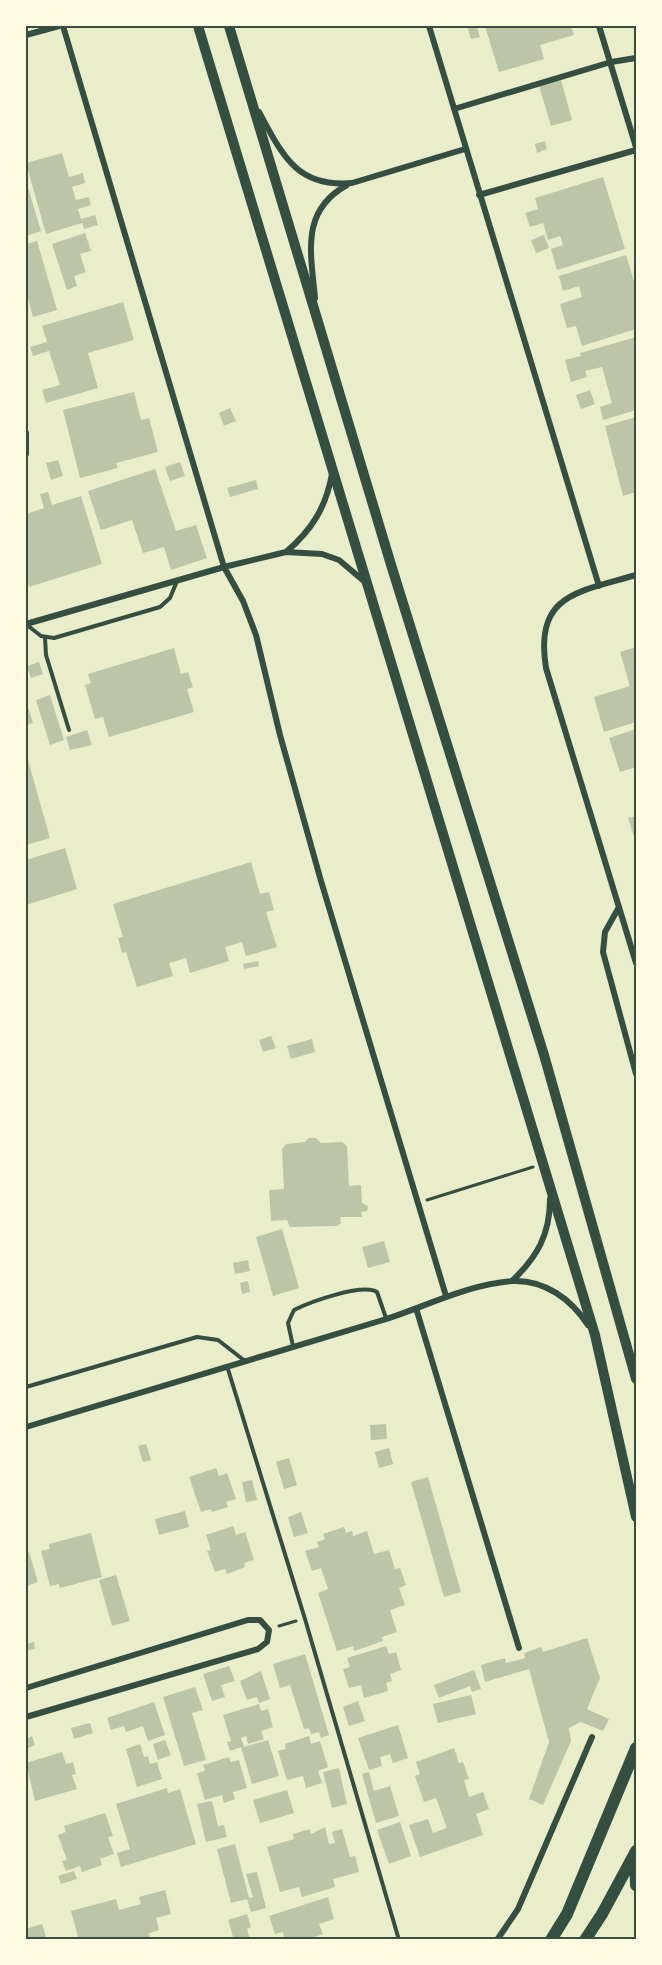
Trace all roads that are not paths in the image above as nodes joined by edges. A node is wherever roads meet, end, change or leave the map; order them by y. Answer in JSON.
{"nodes":[{"id":1,"x":61,"y":26,"type":"edge"},
{"id":2,"x":198,"y":26,"type":"edge"},
{"id":3,"x":229,"y":26,"type":"edge"},
{"id":4,"x":429,"y":26,"type":"edge"},
{"id":5,"x":599,"y":26,"type":"edge"},
{"id":6,"x":26,"y":35,"type":"edge"},
{"id":7,"x":636,"y":58,"type":"edge"},
{"id":8,"x":611,"y":62,"type":"junction"},
{"id":9,"x":251,"y":99,"type":"junction"},
{"id":10,"x":454,"y":109,"type":"junction"},
{"id":11,"x":465,"y":149,"type":"junction"},
{"id":12,"x":636,"y":149,"type":"edge"},
{"id":13,"x":352,"y":183,"type":"junction"},
{"id":14,"x":479,"y":195,"type":"junction"},
{"id":15,"x":316,"y":308,"type":"junction"},
{"id":16,"x":26,"y":433,"type":"edge"},
{"id":17,"x":26,"y":454,"type":"edge"},
{"id":18,"x":332,"y":473,"type":"junction"},
{"id":19,"x":286,"y":552,"type":"junction"},
{"id":20,"x":224,"y":567,"type":"junction"},
{"id":21,"x":636,"y":575,"type":"edge"},
{"id":22,"x":177,"y":581,"type":"junction"},
{"id":23,"x":366,"y":583,"type":"junction"},
{"id":24,"x":599,"y":586,"type":"junction"},
{"id":25,"x":26,"y":624,"type":"edge"},
{"id":26,"x":45,"y":638,"type":"junction"},
{"id":27,"x":69,"y":730,"type":"dead end"},
{"id":28,"x":620,"y":907,"type":"junction"},
{"id":29,"x":636,"y":963,"type":"edge"},
{"id":30,"x":636,"y":1074,"type":"edge"},
{"id":31,"x":550,"y":1193,"type":"junction"},
{"id":32,"x":512,"y":1281,"type":"junction"},
{"id":33,"x":446,"y":1296,"type":"junction"},
{"id":34,"x":416,"y":1308,"type":"junction"},
{"id":35,"x":386,"y":1319,"type":"junction"},
{"id":36,"x":595,"y":1335,"type":"junction"},
{"id":37,"x":293,"y":1346,"type":"junction"},
{"id":38,"x":244,"y":1361,"type":"junction"},
{"id":39,"x":226,"y":1366,"type":"junction"},
{"id":40,"x":636,"y":1379,"type":"edge"},
{"id":41,"x":26,"y":1387,"type":"edge"},
{"id":42,"x":26,"y":1427,"type":"edge"},
{"id":43,"x":636,"y":1517,"type":"edge"},
{"id":44,"x":519,"y":1648,"type":"dead end"},
{"id":45,"x":26,"y":1688,"type":"edge"},
{"id":46,"x":26,"y":1717,"type":"edge"},
{"id":47,"x":592,"y":1737,"type":"dead end"},
{"id":48,"x":636,"y":1748,"type":"edge"},
{"id":49,"x":636,"y":1850,"type":"edge"},
{"id":50,"x":636,"y":1885,"type":"edge"},
{"id":51,"x":399,"y":1940,"type":"edge"},
{"id":52,"x":498,"y":1940,"type":"edge"},
{"id":53,"x":551,"y":1940,"type":"edge"},
{"id":54,"x":585,"y":1940,"type":"edge"}],
"edges":[{"from":1,"to":6,"type":"street"},
{"from":1,"to":20,"type":"street"},
{"from":2,"to":18,"type":"street"},
{"from":3,"to":9,"type":"street"},
{"from":4,"to":10,"type":"street"},
{"from":5,"to":8,"type":"street"},
{"from":7,"to":8,"type":"street"},
{"from":8,"to":10,"type":"street"},
{"from":8,"to":12,"type":"street"},
{"from":9,"to":13,"type":"street"},
{"from":9,"to":15,"type":"street"},
{"from":10,"to":11,"type":"street"},
{"from":11,"to":13,"type":"street"},
{"from":11,"to":14,"type":"street"},
{"from":12,"to":14,"type":"street"},
{"from":13,"to":15,"type":"street"},
{"from":14,"to":24,"type":"street"},
{"from":15,"to":40,"type":"street"},
{"from":16,"to":17,"type":"street"},
{"from":18,"to":19,"type":"street"},
{"from":18,"to":23,"type":"street"},
{"from":19,"to":20,"type":"street"},
{"from":19,"to":23,"type":"street"},
{"from":20,"to":22,"type":"street"},
{"from":20,"to":33,"type":"street"},
{"from":21,"to":24,"type":"street"},
{"from":22,"to":25,"type":"street"},
{"from":22,"to":26,"type":"lane"},
{"from":23,"to":31,"type":"street"},
{"from":24,"to":28,"type":"street"},
{"from":25,"to":26,"type":"lane"},
{"from":26,"to":27,"type":"lane"},
{"from":28,"to":29,"type":"street"},
{"from":28,"to":30,"type":"street"},
{"from":31,"to":32,"type":"street"},
{"from":31,"to":36,"type":"street"},
{"from":32,"to":33,"type":"street"},
{"from":32,"to":36,"type":"street"},
{"from":33,"to":34,"type":"street"},
{"from":34,"to":35,"type":"street"},
{"from":34,"to":44,"type":"street"},
{"from":35,"to":37,"type":"street"},
{"from":35,"to":37,"type":"lane"},
{"from":36,"to":43,"type":"street"},
{"from":37,"to":38,"type":"street"},
{"from":38,"to":39,"type":"street"},
{"from":38,"to":41,"type":"lane"},
{"from":39,"to":42,"type":"street"},
{"from":39,"to":51,"type":"lane"},
{"from":45,"to":46,"type":"street"},
{"from":47,"to":52,"type":"street"},
{"from":48,"to":53,"type":"main road"},
{"from":49,"to":50,"type":"main road"},
{"from":49,"to":54,"type":"main road"}]}
